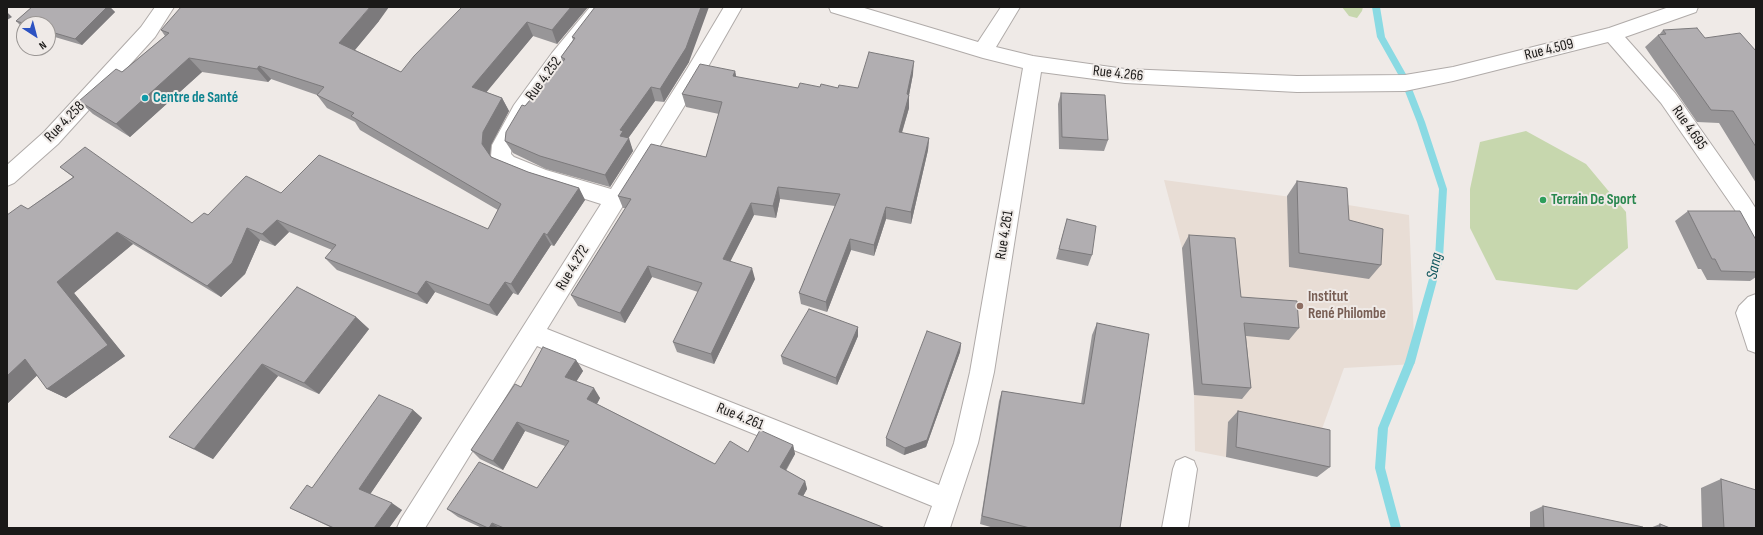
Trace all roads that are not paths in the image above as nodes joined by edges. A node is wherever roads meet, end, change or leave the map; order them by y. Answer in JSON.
{"nodes":[{"id":1,"x":165,"y":7,"type":"edge"},
{"id":2,"x":601,"y":7,"type":"edge"},
{"id":3,"x":733,"y":7,"type":"edge"},
{"id":4,"x":838,"y":7,"type":"edge"},
{"id":5,"x":1010,"y":7,"type":"edge"},
{"id":6,"x":1689,"y":7,"type":"edge"},
{"id":7,"x":1612,"y":34,"type":"junction"},
{"id":8,"x":983,"y":51,"type":"junction"},
{"id":9,"x":1033,"y":63,"type":"junction"},
{"id":10,"x":1406,"y":83,"type":"joint"},
{"id":11,"x":7,"y":177,"type":"edge"},
{"id":12,"x":614,"y":199,"type":"junction"},
{"id":13,"x":1756,"y":229,"type":"edge"},
{"id":14,"x":1756,"y":304,"type":"edge"},
{"id":15,"x":533,"y":334,"type":"junction"},
{"id":16,"x":1756,"y":343,"type":"edge"},
{"id":17,"x":1185,"y":469,"type":"dead end"},
{"id":18,"x":947,"y":500,"type":"junction"},
{"id":19,"x":410,"y":528,"type":"edge"},
{"id":20,"x":937,"y":528,"type":"edge"},
{"id":21,"x":1175,"y":528,"type":"edge"}],
"edges":[{"from":1,"to":11,"type":"main road","name":"Rue 4.258"},
{"from":2,"to":12,"type":"main road","name":"Rue 4.252"},
{"from":3,"to":12,"type":"main road","name":"Rue 4.272"},
{"from":4,"to":8,"type":"main road","name":"Rue 4.266"},
{"from":5,"to":8,"type":"main road"},
{"from":6,"to":7,"type":"main road","name":"Rue 4.509"},
{"from":7,"to":10,"type":"main road","name":"Rue 4.509"},
{"from":7,"to":13,"type":"main road","name":"Rue 4.695"},
{"from":8,"to":9,"type":"main road","name":"Rue 4.266"},
{"from":9,"to":10,"type":"main road","name":"Rue 4.266"},
{"from":9,"to":18,"type":"main road","name":"Rue 4.261"},
{"from":12,"to":15,"type":"main road","name":"Rue 4.272"},
{"from":14,"to":16,"type":"main road"},
{"from":15,"to":18,"type":"main road","name":"Rue 4.261"},
{"from":15,"to":19,"type":"main road","name":"Rue 4.272"},
{"from":17,"to":21,"type":"main road"},
{"from":18,"to":20,"type":"main road","name":"Rue 4.261"}]}
